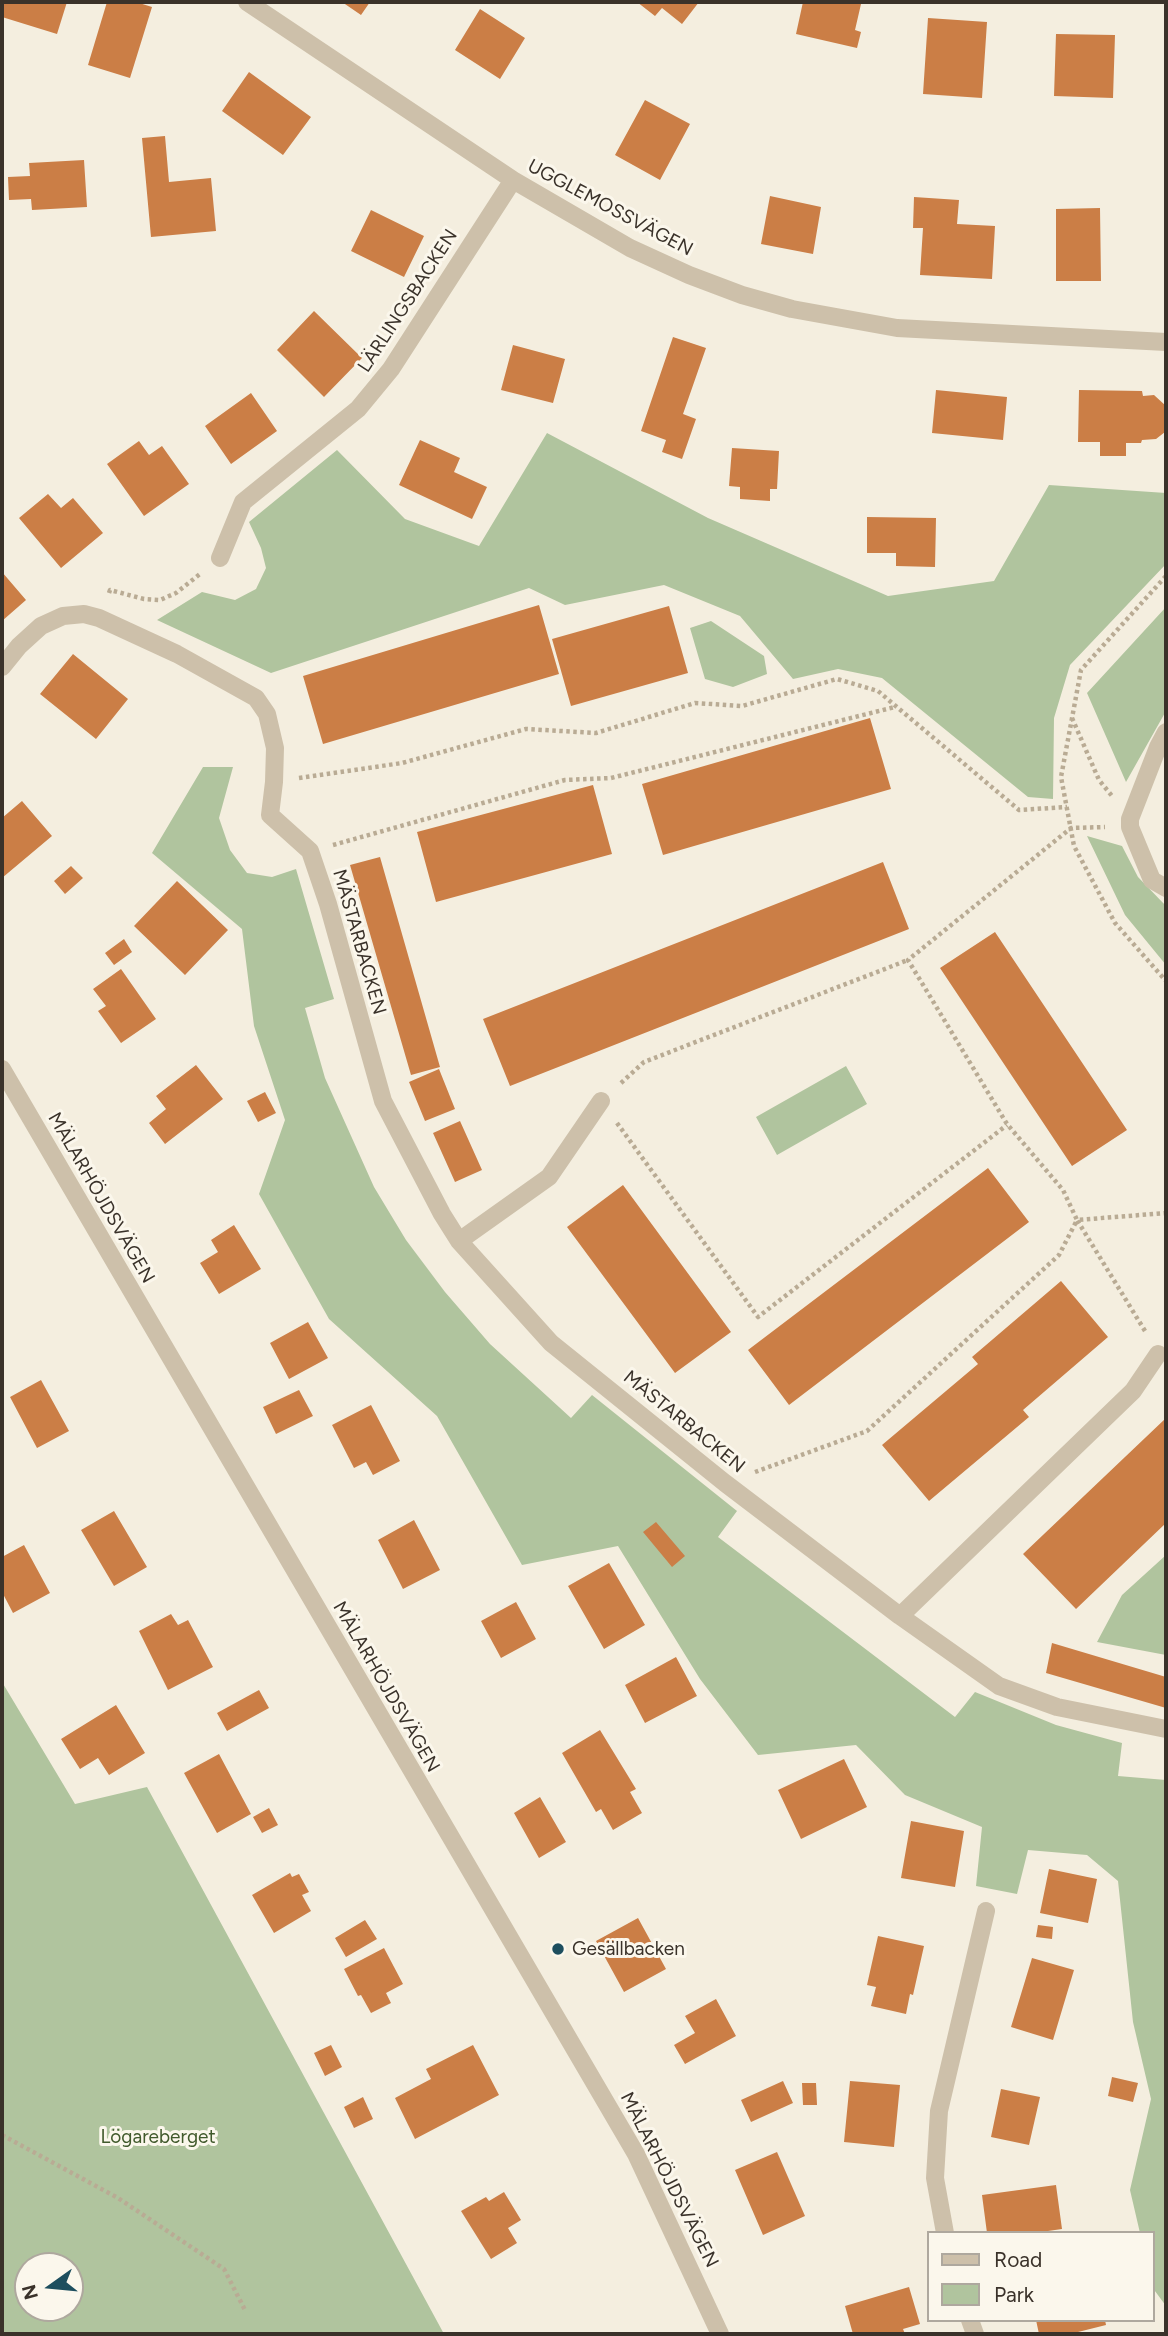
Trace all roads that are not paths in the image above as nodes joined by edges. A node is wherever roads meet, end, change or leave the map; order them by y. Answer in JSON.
{"nodes":[{"id":1,"x":247,"y":2,"type":"edge"},
{"id":2,"x":513,"y":180,"type":"junction"},
{"id":3,"x":1166,"y":342,"type":"edge"},
{"id":4,"x":220,"y":558,"type":"road end"},
{"id":5,"x":2,"y":667,"type":"edge"},
{"id":6,"x":1162,"y":740,"type":"edge"},
{"id":7,"x":1166,"y":888,"type":"edge"},
{"id":8,"x":2,"y":1069,"type":"edge"},
{"id":9,"x":601,"y":1101,"type":"road end"},
{"id":10,"x":459,"y":1241,"type":"junction"},
{"id":11,"x":1158,"y":1354,"type":"road end"},
{"id":12,"x":900,"y":1616,"type":"junction"},
{"id":13,"x":1166,"y":1729,"type":"edge"},
{"id":14,"x":986,"y":1911,"type":"dead end"},
{"id":15,"x":945,"y":2231,"type":"edge"},
{"id":16,"x":720,"y":2334,"type":"edge"}],
"edges":[{"from":1,"to":2,"type":"street","name":"UGGLEMOSSVÄGEN"},
{"from":2,"to":3,"type":"street","name":"UGGLEMOSSVÄGEN"},
{"from":2,"to":4,"type":"street","name":"LÄRLINGSBACKEN"},
{"from":5,"to":10,"type":"street","name":"MÄSTARBACKEN"},
{"from":6,"to":7,"type":"street"},
{"from":8,"to":16,"type":"street","name":"MÄLARHÖJDSVÄGEN"},
{"from":9,"to":10,"type":"street"},
{"from":10,"to":12,"type":"street","name":"MÄSTARBACKEN"},
{"from":11,"to":12,"type":"street"},
{"from":12,"to":13,"type":"street","name":"MÄSTARBACKEN"},
{"from":14,"to":15,"type":"street"}]}
